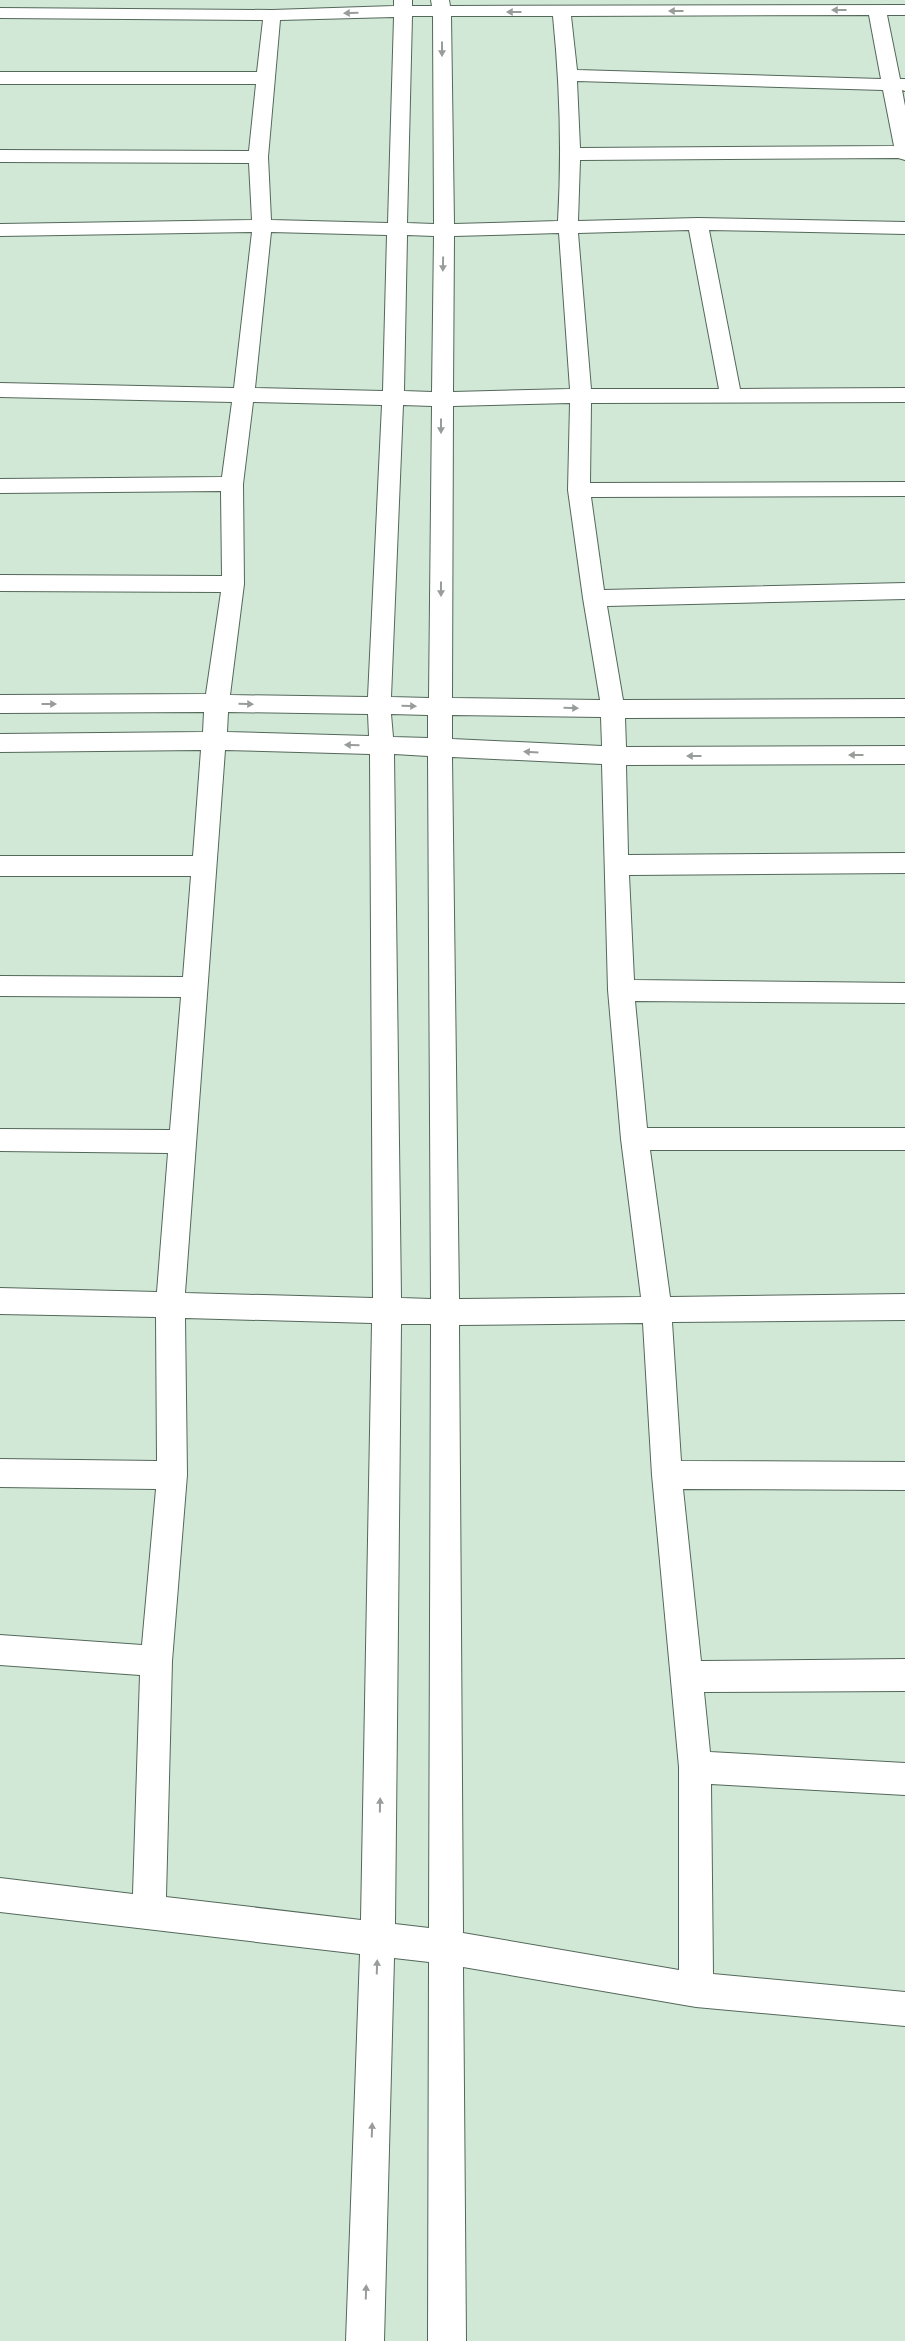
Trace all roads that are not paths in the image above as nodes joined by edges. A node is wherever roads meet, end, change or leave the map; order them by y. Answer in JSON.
{"nodes":[{"id":1,"x":403,"y":6,"type":"edge"},
{"id":2,"x":441,"y":6,"type":"edge"},
{"id":3,"x":877,"y":10,"type":"junction"},
{"id":4,"x":905,"y":10,"type":"edge"},
{"id":5,"x":562,"y":12,"type":"junction"},
{"id":6,"x":0,"y":13,"type":"edge"},
{"id":7,"x":272,"y":15,"type":"junction"},
{"id":8,"x":568,"y":75,"type":"junction"},
{"id":9,"x":0,"y":78,"type":"edge"},
{"id":10,"x":265,"y":78,"type":"junction"},
{"id":11,"x":898,"y":84,"type":"edge"},
{"id":12,"x":905,"y":153,"type":"edge"},
{"id":13,"x":571,"y":154,"type":"junction"},
{"id":14,"x":0,"y":156,"type":"edge"},
{"id":15,"x":258,"y":157,"type":"junction"},
{"id":16,"x":698,"y":224,"type":"junction"},
{"id":17,"x":262,"y":226,"type":"junction"},
{"id":18,"x":568,"y":226,"type":"junction"},
{"id":19,"x":396,"y":228,"type":"junction"},
{"id":20,"x":905,"y":228,"type":"edge"},
{"id":21,"x":0,"y":230,"type":"edge"},
{"id":22,"x":444,"y":230,"type":"junction"},
{"id":23,"x":0,"y":390,"type":"edge"},
{"id":24,"x":244,"y":394,"type":"junction"},
{"id":25,"x":731,"y":395,"type":"junction"},
{"id":26,"x":905,"y":395,"type":"edge"},
{"id":27,"x":581,"y":396,"type":"junction"},
{"id":28,"x":393,"y":398,"type":"junction"},
{"id":29,"x":442,"y":399,"type":"junction"},
{"id":30,"x":232,"y":484,"type":"junction"},
{"id":31,"x":0,"y":486,"type":"edge"},
{"id":32,"x":905,"y":489,"type":"edge"},
{"id":33,"x":580,"y":490,"type":"junction"},
{"id":34,"x":0,"y":583,"type":"edge"},
{"id":35,"x":233,"y":584,"type":"junction"},
{"id":36,"x":905,"y":591,"type":"edge"},
{"id":37,"x":594,"y":598,"type":"junction"},
{"id":38,"x":217,"y":703,"type":"junction"},
{"id":39,"x":0,"y":704,"type":"edge"},
{"id":40,"x":379,"y":706,"type":"junction"},
{"id":41,"x":441,"y":706,"type":"junction"},
{"id":42,"x":905,"y":708,"type":"edge"},
{"id":43,"x":613,"y":709,"type":"junction"},
{"id":44,"x":214,"y":741,"type":"junction"},
{"id":45,"x":0,"y":743,"type":"edge"},
{"id":46,"x":382,"y":745,"type":"junction"},
{"id":47,"x":440,"y":748,"type":"junction"},
{"id":48,"x":905,"y":755,"type":"edge"},
{"id":49,"x":615,"y":756,"type":"junction"},
{"id":50,"x":905,"y":863,"type":"edge"},
{"id":51,"x":616,"y":865,"type":"junction"},
{"id":52,"x":0,"y":866,"type":"edge"},
{"id":53,"x":205,"y":866,"type":"junction"},
{"id":54,"x":0,"y":986,"type":"edge"},
{"id":55,"x":194,"y":986,"type":"junction"},
{"id":56,"x":621,"y":990,"type":"junction"},
{"id":57,"x":905,"y":993,"type":"edge"},
{"id":58,"x":635,"y":1139,"type":"junction"},
{"id":59,"x":905,"y":1139,"type":"edge"},
{"id":60,"x":0,"y":1140,"type":"edge"},
{"id":61,"x":182,"y":1142,"type":"junction"},
{"id":62,"x":0,"y":1301,"type":"edge"},
{"id":63,"x":170,"y":1303,"type":"junction"},
{"id":64,"x":905,"y":1307,"type":"edge"},
{"id":65,"x":657,"y":1309,"type":"junction"},
{"id":66,"x":387,"y":1311,"type":"junction"},
{"id":67,"x":445,"y":1312,"type":"junction"},
{"id":68,"x":0,"y":1472,"type":"edge"},
{"id":69,"x":172,"y":1475,"type":"junction"},
{"id":70,"x":667,"y":1475,"type":"junction"},
{"id":71,"x":905,"y":1476,"type":"edge"},
{"id":72,"x":0,"y":1650,"type":"edge"},
{"id":73,"x":156,"y":1661,"type":"junction"},
{"id":74,"x":905,"y":1675,"type":"edge"},
{"id":75,"x":685,"y":1677,"type":"junction"},
{"id":76,"x":695,"y":1767,"type":"junction"},
{"id":77,"x":905,"y":1779,"type":"edge"},
{"id":78,"x":0,"y":1895,"type":"edge"},
{"id":79,"x":149,"y":1911,"type":"junction"},
{"id":80,"x":378,"y":1938,"type":"junction"},
{"id":81,"x":447,"y":1947,"type":"junction"},
{"id":82,"x":696,"y":1990,"type":"junction"},
{"id":83,"x":905,"y":2009,"type":"edge"},
{"id":84,"x":365,"y":2341,"type":"edge"},
{"id":85,"x":447,"y":2341,"type":"edge"}],
"edges":[{"from":1,"to":2,"type":"street"},
{"from":1,"to":7,"type":"street","one_way":true},
{"from":1,"to":19,"type":"street"},
{"from":5,"to":2,"type":"street","one_way":true},
{"from":2,"to":22,"type":"street","one_way":true},
{"from":3,"to":4,"type":"street"},
{"from":3,"to":5,"type":"street","one_way":true},
{"from":3,"to":11,"type":"street"},
{"from":5,"to":8,"type":"street"},
{"from":6,"to":7,"type":"street"},
{"from":7,"to":10,"type":"street"},
{"from":8,"to":11,"type":"street"},
{"from":8,"to":13,"type":"street"},
{"from":9,"to":10,"type":"street"},
{"from":10,"to":15,"type":"street"},
{"from":11,"to":12,"type":"street"},
{"from":12,"to":13,"type":"street"},
{"from":13,"to":18,"type":"street"},
{"from":14,"to":15,"type":"street"},
{"from":15,"to":17,"type":"street"},
{"from":16,"to":18,"type":"street"},
{"from":16,"to":20,"type":"street"},
{"from":16,"to":25,"type":"street"},
{"from":17,"to":19,"type":"street"},
{"from":17,"to":21,"type":"street"},
{"from":17,"to":24,"type":"street"},
{"from":18,"to":22,"type":"street"},
{"from":18,"to":27,"type":"street"},
{"from":19,"to":22,"type":"street"},
{"from":19,"to":28,"type":"street"},
{"from":22,"to":29,"type":"street","one_way":true},
{"from":23,"to":24,"type":"street"},
{"from":24,"to":28,"type":"street"},
{"from":24,"to":30,"type":"street"},
{"from":25,"to":26,"type":"street"},
{"from":25,"to":27,"type":"street"},
{"from":27,"to":29,"type":"street"},
{"from":27,"to":33,"type":"street"},
{"from":28,"to":29,"type":"street"},
{"from":28,"to":40,"type":"street"},
{"from":29,"to":41,"type":"street","one_way":true},
{"from":30,"to":31,"type":"street"},
{"from":30,"to":35,"type":"street"},
{"from":32,"to":33,"type":"street"},
{"from":33,"to":37,"type":"street"},
{"from":34,"to":35,"type":"street"},
{"from":35,"to":38,"type":"street"},
{"from":36,"to":37,"type":"street"},
{"from":37,"to":43,"type":"street"},
{"from":39,"to":38,"type":"street","one_way":true},
{"from":38,"to":40,"type":"street","one_way":true},
{"from":38,"to":44,"type":"street"},
{"from":40,"to":41,"type":"street","one_way":true},
{"from":40,"to":46,"type":"street"},
{"from":41,"to":43,"type":"street","one_way":true},
{"from":41,"to":47,"type":"street"},
{"from":42,"to":43,"type":"street"},
{"from":43,"to":49,"type":"street"},
{"from":44,"to":45,"type":"street"},
{"from":46,"to":44,"type":"street","one_way":true},
{"from":44,"to":53,"type":"street"},
{"from":46,"to":47,"type":"street"},
{"from":46,"to":66,"type":"street"},
{"from":49,"to":47,"type":"street","one_way":true},
{"from":47,"to":67,"type":"street"},
{"from":48,"to":49,"type":"street","one_way":true},
{"from":49,"to":51,"type":"street"},
{"from":50,"to":51,"type":"street"},
{"from":51,"to":56,"type":"street"},
{"from":52,"to":53,"type":"street"},
{"from":53,"to":55,"type":"street"},
{"from":54,"to":55,"type":"street"},
{"from":55,"to":61,"type":"street"},
{"from":56,"to":57,"type":"street"},
{"from":56,"to":58,"type":"street"},
{"from":58,"to":59,"type":"street"},
{"from":58,"to":65,"type":"street"},
{"from":60,"to":61,"type":"street"},
{"from":61,"to":63,"type":"street"},
{"from":62,"to":63,"type":"street"},
{"from":63,"to":66,"type":"street"},
{"from":63,"to":69,"type":"street"},
{"from":64,"to":65,"type":"street"},
{"from":65,"to":67,"type":"street"},
{"from":65,"to":70,"type":"street"},
{"from":66,"to":67,"type":"street"},
{"from":80,"to":66,"type":"street","one_way":true},
{"from":67,"to":81,"type":"street"},
{"from":68,"to":69,"type":"street"},
{"from":69,"to":73,"type":"street"},
{"from":70,"to":71,"type":"street"},
{"from":70,"to":75,"type":"street"},
{"from":72,"to":73,"type":"street"},
{"from":73,"to":79,"type":"street"},
{"from":74,"to":75,"type":"street"},
{"from":75,"to":76,"type":"street"},
{"from":76,"to":77,"type":"street"},
{"from":76,"to":82,"type":"street"},
{"from":78,"to":79,"type":"street"},
{"from":79,"to":80,"type":"street"},
{"from":80,"to":81,"type":"street"},
{"from":84,"to":80,"type":"street","one_way":true},
{"from":81,"to":82,"type":"street"},
{"from":81,"to":85,"type":"street"},
{"from":82,"to":83,"type":"street"}]}
